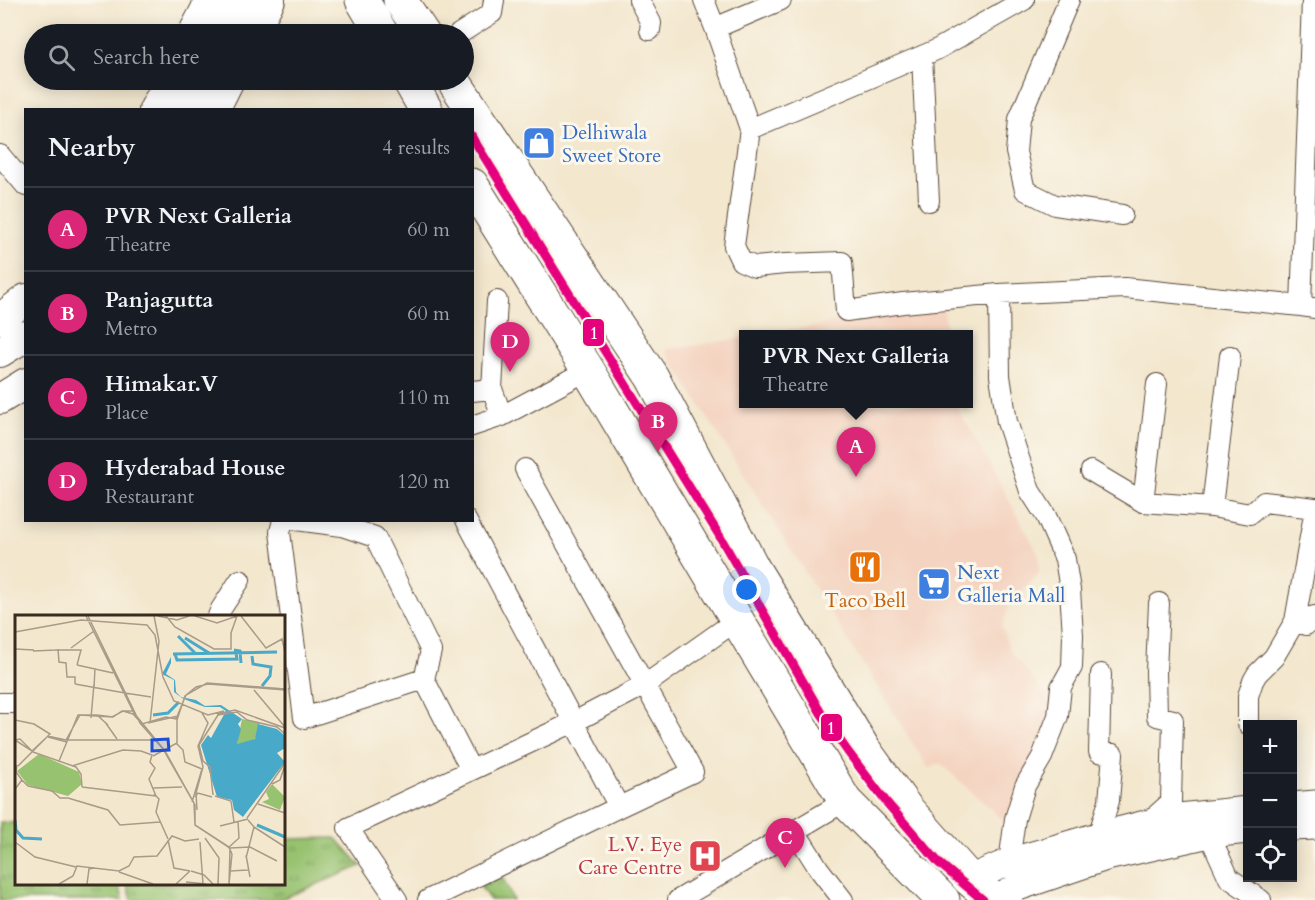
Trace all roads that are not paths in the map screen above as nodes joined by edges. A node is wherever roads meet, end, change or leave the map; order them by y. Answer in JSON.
{"nodes":[{"id":1,"x":243,"y":0,"type":"edge"},
{"id":2,"x":270,"y":0,"type":"edge"},
{"id":3,"x":285,"y":0,"type":"edge"},
{"id":4,"x":362,"y":0,"type":"edge"},
{"id":5,"x":400,"y":0,"type":"edge"},
{"id":6,"x":494,"y":0,"type":"edge"},
{"id":7,"x":639,"y":0,"type":"edge"},
{"id":8,"x":704,"y":0,"type":"edge"},
{"id":9,"x":781,"y":0,"type":"edge"},
{"id":10,"x":1024,"y":0,"type":"edge"},
{"id":11,"x":1069,"y":0,"type":"edge"},
{"id":12,"x":1312,"y":0,"type":"edge"},
{"id":13,"x":210,"y":1,"type":"edge"},
{"id":14,"x":198,"y":24,"type":"edge"},
{"id":15,"x":230,"y":24,"type":"edge"},
{"id":16,"x":257,"y":24,"type":"edge"},
{"id":17,"x":273,"y":24,"type":"edge"},
{"id":18,"x":376,"y":24,"type":"edge"},
{"id":19,"x":416,"y":24,"type":"edge"},
{"id":20,"x":474,"y":24,"type":"edge"},
{"id":21,"x":715,"y":28,"type":"junction"},
{"id":22,"x":650,"y":30,"type":"dead end"},
{"id":23,"x":922,"y":56,"type":"junction"},
{"id":24,"x":165,"y":90,"type":"edge"},
{"id":25,"x":197,"y":90,"type":"edge"},
{"id":26,"x":224,"y":90,"type":"edge"},
{"id":27,"x":242,"y":90,"type":"edge"},
{"id":28,"x":415,"y":90,"type":"edge"},
{"id":29,"x":460,"y":90,"type":"edge"},
{"id":30,"x":155,"y":108,"type":"edge"},
{"id":31,"x":188,"y":108,"type":"edge"},
{"id":32,"x":215,"y":108,"type":"edge"},
{"id":33,"x":233,"y":108,"type":"edge"},
{"id":34,"x":425,"y":108,"type":"edge"},
{"id":35,"x":472,"y":108,"type":"edge"},
{"id":36,"x":474,"y":111,"type":"edge"},
{"id":37,"x":750,"y":129,"type":"junction"},
{"id":38,"x":0,"y":155,"type":"edge"},
{"id":39,"x":24,"y":184,"type":"edge"},
{"id":40,"x":474,"y":188,"type":"edge"},
{"id":41,"x":929,"y":201,"type":"dead end"},
{"id":42,"x":542,"y":213,"type":"junction"},
{"id":43,"x":1122,"y":215,"type":"dead end"},
{"id":44,"x":504,"y":235,"type":"junction"},
{"id":45,"x":999,"y":294,"type":"junction"},
{"id":46,"x":24,"y":301,"type":"edge"},
{"id":47,"x":497,"y":301,"type":"dead end"},
{"id":48,"x":1308,"y":307,"type":"edge"},
{"id":49,"x":0,"y":319,"type":"edge"},
{"id":50,"x":24,"y":337,"type":"edge"},
{"id":51,"x":0,"y":352,"type":"edge"},
{"id":52,"x":1230,"y":356,"type":"dead end"},
{"id":53,"x":24,"y":369,"type":"edge"},
{"id":54,"x":588,"y":370,"type":"junction"},
{"id":55,"x":0,"y":383,"type":"edge"},
{"id":56,"x":24,"y":384,"type":"edge"},
{"id":57,"x":1157,"y":384,"type":"dead end"},
{"id":58,"x":482,"y":390,"type":"edge"},
{"id":59,"x":0,"y":399,"type":"edge"},
{"id":60,"x":502,"y":416,"type":"junction"},
{"id":61,"x":474,"y":425,"type":"edge"},
{"id":62,"x":525,"y":469,"type":"dead end"},
{"id":63,"x":1090,"y":471,"type":"dead end"},
{"id":64,"x":1143,"y":502,"type":"junction"},
{"id":65,"x":1212,"y":507,"type":"junction"},
{"id":66,"x":1315,"y":508,"type":"edge"},
{"id":67,"x":282,"y":522,"type":"edge"},
{"id":68,"x":311,"y":522,"type":"edge"},
{"id":69,"x":467,"y":522,"type":"edge"},
{"id":70,"x":240,"y":580,"type":"dead end"},
{"id":71,"x":1159,"y":603,"type":"dead end"},
{"id":72,"x":218,"y":615,"type":"edge"},
{"id":73,"x":1315,"y":616,"type":"edge"},
{"id":74,"x":737,"y":620,"type":"junction"},
{"id":75,"x":1295,"y":621,"type":"junction"},
{"id":76,"x":1315,"y":628,"type":"edge"},
{"id":77,"x":1101,"y":674,"type":"dead end"},
{"id":78,"x":424,"y":679,"type":"junction"},
{"id":79,"x":645,"y":685,"type":"junction"},
{"id":80,"x":1248,"y":720,"type":"edge"},
{"id":81,"x":574,"y":722,"type":"junction"},
{"id":82,"x":471,"y":770,"type":"junction"},
{"id":83,"x":845,"y":801,"type":"junction"},
{"id":84,"x":1315,"y":804,"type":"edge"},
{"id":85,"x":1297,"y":806,"type":"edge"},
{"id":86,"x":620,"y":807,"type":"junction"},
{"id":87,"x":1243,"y":811,"type":"edge"},
{"id":88,"x":1148,"y":823,"type":"junction"},
{"id":89,"x":1315,"y":826,"type":"edge"},
{"id":90,"x":1297,"y":827,"type":"edge"},
{"id":91,"x":795,"y":831,"type":"junction"},
{"id":92,"x":1243,"y":831,"type":"edge"},
{"id":93,"x":1209,"y":834,"type":"junction"},
{"id":94,"x":1098,"y":836,"type":"junction"},
{"id":95,"x":1009,"y":862,"type":"junction"},
{"id":96,"x":969,"y":879,"type":"junction"},
{"id":97,"x":705,"y":893,"type":"edge"},
{"id":98,"x":397,"y":900,"type":"edge"},
{"id":99,"x":428,"y":900,"type":"edge"},
{"id":100,"x":678,"y":900,"type":"edge"},
{"id":101,"x":843,"y":900,"type":"edge"},
{"id":102,"x":943,"y":900,"type":"edge"},
{"id":103,"x":994,"y":900,"type":"edge"},
{"id":104,"x":1261,"y":900,"type":"edge"}],
"edges":[{"from":1,"to":15,"type":"main road"},
{"from":2,"to":16,"type":"main road"},
{"from":3,"to":17,"type":"main road"},
{"from":4,"to":18,"type":"highway"},
{"from":5,"to":19,"type":"highway"},
{"from":6,"to":20,"type":"street"},
{"from":7,"to":22,"type":"street"},
{"from":8,"to":21,"type":"street"},
{"from":9,"to":21,"type":"street"},
{"from":10,"to":23,"type":"street"},
{"from":11,"to":43,"type":"street"},
{"from":12,"to":48,"type":"street"},
{"from":13,"to":14,"type":"main road"},
{"from":21,"to":37,"type":"street"},
{"from":23,"to":37,"type":"street"},
{"from":23,"to":41,"type":"street"},
{"from":24,"to":30,"type":"main road"},
{"from":25,"to":31,"type":"main road"},
{"from":26,"to":32,"type":"main road"},
{"from":27,"to":33,"type":"main road"},
{"from":28,"to":34,"type":"highway"},
{"from":29,"to":35,"type":"highway"},
{"from":36,"to":42,"type":"highway"},
{"from":37,"to":45,"type":"street"},
{"from":38,"to":39,"type":"street"},
{"from":40,"to":44,"type":"highway"},
{"from":42,"to":44,"type":"highway"},
{"from":42,"to":96,"type":"highway"},
{"from":44,"to":54,"type":"highway"},
{"from":45,"to":48,"type":"street"},
{"from":45,"to":95,"type":"street"},
{"from":46,"to":49,"type":"main road"},
{"from":47,"to":58,"type":"street"},
{"from":50,"to":51,"type":"main road"},
{"from":52,"to":65,"type":"street"},
{"from":53,"to":55,"type":"main road"},
{"from":54,"to":60,"type":"street"},
{"from":54,"to":74,"type":"highway"},
{"from":56,"to":59,"type":"main road"},
{"from":57,"to":64,"type":"street"},
{"from":58,"to":60,"type":"street"},
{"from":60,"to":61,"type":"street"},
{"from":62,"to":79,"type":"street"},
{"from":63,"to":64,"type":"street"},
{"from":64,"to":65,"type":"street"},
{"from":65,"to":66,"type":"street"},
{"from":66,"to":75,"type":"street"},
{"from":67,"to":78,"type":"street"},
{"from":68,"to":78,"type":"street"},
{"from":69,"to":81,"type":"street"},
{"from":70,"to":72,"type":"street"},
{"from":71,"to":88,"type":"street"},
{"from":73,"to":75,"type":"street"},
{"from":74,"to":79,"type":"street"},
{"from":74,"to":83,"type":"highway"},
{"from":75,"to":76,"type":"street"},
{"from":75,"to":80,"type":"street"},
{"from":77,"to":94,"type":"street"},
{"from":78,"to":82,"type":"street"},
{"from":79,"to":81,"type":"street"},
{"from":79,"to":86,"type":"street"},
{"from":81,"to":82,"type":"street"},
{"from":81,"to":86,"type":"street"},
{"from":82,"to":98,"type":"street"},
{"from":83,"to":91,"type":"street"},
{"from":83,"to":102,"type":"highway"},
{"from":84,"to":85,"type":"main road"},
{"from":86,"to":99,"type":"street"},
{"from":87,"to":88,"type":"main road"},
{"from":88,"to":94,"type":"main road"},
{"from":89,"to":90,"type":"main road"},
{"from":91,"to":97,"type":"street"},
{"from":91,"to":101,"type":"street"},
{"from":92,"to":93,"type":"main road"},
{"from":93,"to":103,"type":"main road"},
{"from":93,"to":104,"type":"street"},
{"from":94,"to":95,"type":"main road"},
{"from":95,"to":96,"type":"main road"},
{"from":96,"to":103,"type":"highway"},
{"from":97,"to":100,"type":"street"}]}
